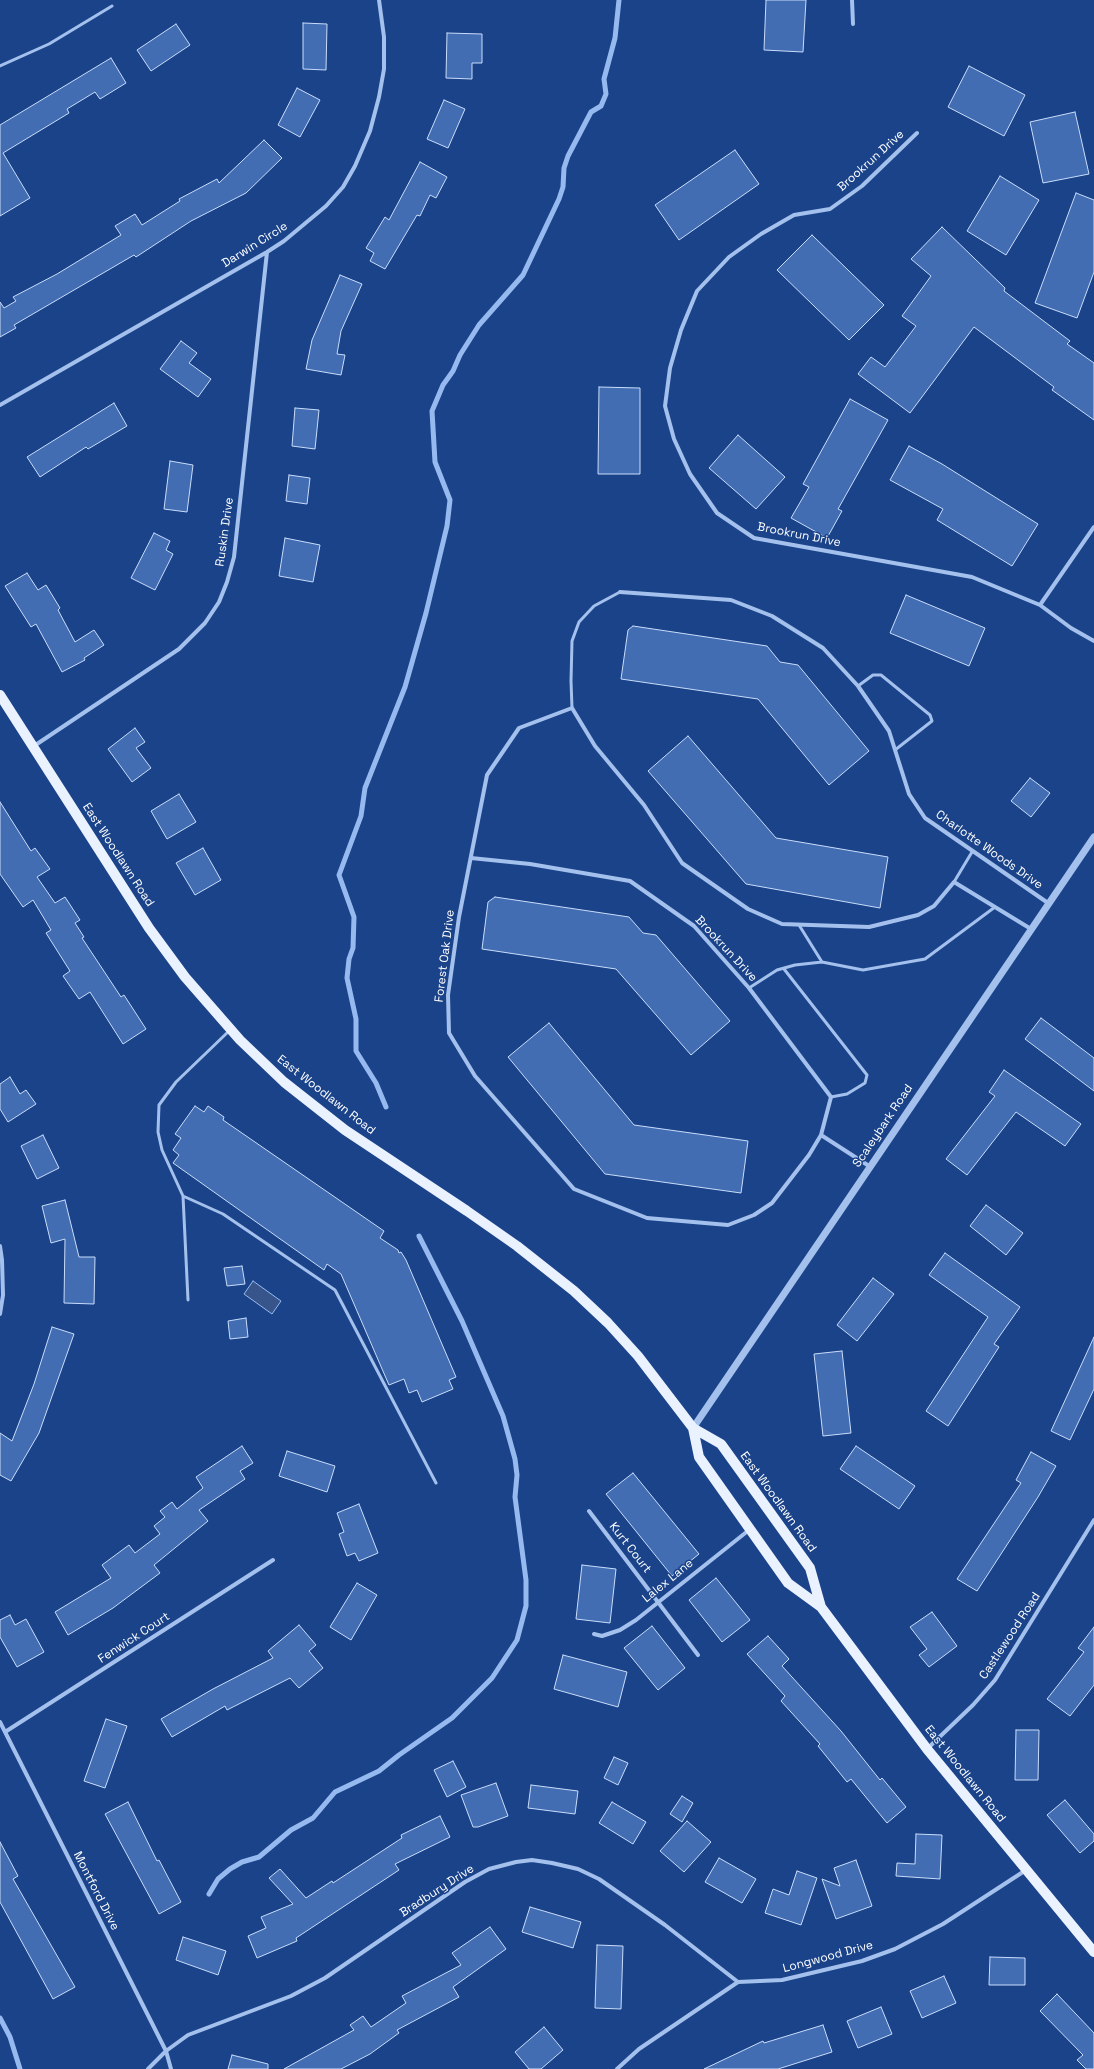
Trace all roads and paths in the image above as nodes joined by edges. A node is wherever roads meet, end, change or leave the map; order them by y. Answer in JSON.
{"nodes":[{"id":1,"x":379,"y":0,"type":"edge"},
{"id":2,"x":852,"y":0,"type":"edge"},
{"id":3,"x":112,"y":6,"type":"dead end"},
{"id":4,"x":853,"y":24,"type":"dead end"},
{"id":5,"x":0,"y":66,"type":"edge"},
{"id":6,"x":917,"y":133,"type":"dead end"},
{"id":7,"x":266,"y":252,"type":"junction"},
{"id":8,"x":0,"y":405,"type":"edge"},
{"id":9,"x":1094,"y":527,"type":"edge"},
{"id":10,"x":620,"y":592,"type":"joint"},
{"id":11,"x":1040,"y":605,"type":"junction"},
{"id":12,"x":1094,"y":641,"type":"edge"},
{"id":13,"x":858,"y":686,"type":"junction"},
{"id":14,"x":0,"y":695,"type":"edge"},
{"id":15,"x":572,"y":708,"type":"junction"},
{"id":16,"x":33,"y":747,"type":"junction"},
{"id":17,"x":895,"y":750,"type":"junction"},
{"id":18,"x":1094,"y":837,"type":"edge"},
{"id":19,"x":972,"y":852,"type":"junction"},
{"id":20,"x":471,"y":858,"type":"junction"},
{"id":21,"x":954,"y":882,"type":"junction"},
{"id":22,"x":1048,"y":904,"type":"junction"},
{"id":23,"x":995,"y":907,"type":"junction"},
{"id":24,"x":798,"y":925,"type":"junction"},
{"id":25,"x":1031,"y":929,"type":"junction"},
{"id":26,"x":822,"y":962,"type":"junction"},
{"id":27,"x":784,"y":968,"type":"junction"},
{"id":28,"x":749,"y":988,"type":"junction"},
{"id":29,"x":230,"y":1030,"type":"junction"},
{"id":30,"x":832,"y":1097,"type":"junction"},
{"id":31,"x":821,"y":1135,"type":"junction"},
{"id":32,"x":869,"y":1166,"type":"junction"},
{"id":33,"x":183,"y":1196,"type":"junction"},
{"id":34,"x":0,"y":1246,"type":"edge"},
{"id":35,"x":188,"y":1300,"type":"dead end"},
{"id":36,"x":0,"y":1314,"type":"edge"},
{"id":37,"x":693,"y":1428,"type":"junction"},
{"id":38,"x":436,"y":1483,"type":"dead end"},
{"id":39,"x":589,"y":1511,"type":"dead end"},
{"id":40,"x":1094,"y":1520,"type":"edge"},
{"id":41,"x":749,"y":1530,"type":"junction"},
{"id":42,"x":273,"y":1560,"type":"dead end"},
{"id":43,"x":659,"y":1602,"type":"junction"},
{"id":44,"x":821,"y":1607,"type":"junction"},
{"id":45,"x":594,"y":1634,"type":"dead end"},
{"id":46,"x":698,"y":1655,"type":"dead end"},
{"id":47,"x":0,"y":1722,"type":"edge"},
{"id":48,"x":5,"y":1732,"type":"junction"},
{"id":49,"x":927,"y":1749,"type":"junction"},
{"id":50,"x":1026,"y":1870,"type":"junction"},
{"id":51,"x":1094,"y":1952,"type":"edge"},
{"id":52,"x":738,"y":1982,"type":"junction"},
{"id":53,"x":166,"y":2051,"type":"junction"},
{"id":54,"x":148,"y":2069,"type":"edge"},
{"id":55,"x":171,"y":2069,"type":"edge"},
{"id":56,"x":617,"y":2069,"type":"edge"}],
"edges":[{"from":1,"to":7,"type":"street","name":"Darwin Circle"},
{"from":2,"to":4,"type":"street"},
{"from":3,"to":5,"type":"lane"},
{"from":6,"to":11,"type":"street","name":"Brookrun Drive"},
{"from":7,"to":8,"type":"street","name":"Darwin Circle"},
{"from":7,"to":16,"type":"street","name":"Ruskin Drive"},
{"from":9,"to":11,"type":"street"},
{"from":10,"to":13,"type":"street","name":"Charlotte Woods Drive"},
{"from":10,"to":15,"type":"lane"},
{"from":11,"to":12,"type":"street","name":"Brookrun Drive"},
{"from":13,"to":17,"type":"street","name":"Charlotte Woods Drive"},
{"from":13,"to":17,"type":"lane"},
{"from":14,"to":16,"type":"main road","name":"East Woodlawn Road"},
{"from":15,"to":20,"type":"street","name":"Forest Oak Drive"},
{"from":15,"to":24,"type":"street"},
{"from":16,"to":29,"type":"main road","name":"East Woodlawn Road"},
{"from":17,"to":19,"type":"street","name":"Charlotte Woods Drive"},
{"from":18,"to":22,"type":"street","name":"Scaleybark Road"},
{"from":19,"to":21,"type":"lane"},
{"from":19,"to":22,"type":"street","name":"Charlotte Woods Drive"},
{"from":20,"to":28,"type":"street","name":"Brookrun Drive"},
{"from":20,"to":31,"type":"street","name":"Forest Oak Drive"},
{"from":21,"to":23,"type":"street"},
{"from":21,"to":24,"type":"street"},
{"from":22,"to":25,"type":"street","name":"Scaleybark Road"},
{"from":23,"to":25,"type":"street"},
{"from":23,"to":26,"type":"lane"},
{"from":24,"to":26,"type":"lane"},
{"from":25,"to":32,"type":"street","name":"Scaleybark Road"},
{"from":26,"to":27,"type":"lane"},
{"from":27,"to":28,"type":"lane"},
{"from":27,"to":30,"type":"lane"},
{"from":28,"to":30,"type":"street","name":"Brookrun Drive"},
{"from":29,"to":33,"type":"lane"},
{"from":29,"to":37,"type":"main road","name":"East Woodlawn Road"},
{"from":30,"to":31,"type":"street"},
{"from":31,"to":32,"type":"street"},
{"from":32,"to":37,"type":"street","name":"Scaleybark Road"},
{"from":33,"to":35,"type":"lane"},
{"from":33,"to":38,"type":"lane"},
{"from":34,"to":36,"type":"street"},
{"from":37,"to":41,"type":"main road","name":"East Woodlawn Road"},
{"from":37,"to":44,"type":"main road","name":"East Woodlawn Road"},
{"from":39,"to":43,"type":"street","name":"Kurt Court"},
{"from":40,"to":49,"type":"street","name":"Castlewood Road"},
{"from":41,"to":43,"type":"street","name":"Lalex Lane"},
{"from":41,"to":44,"type":"main road","name":"East Woodlawn Road"},
{"from":42,"to":48,"type":"street","name":"Fenwick Court"},
{"from":43,"to":45,"type":"street","name":"Lalex Lane"},
{"from":43,"to":46,"type":"street","name":"Kurt Court"},
{"from":44,"to":49,"type":"main road","name":"East Woodlawn Road"},
{"from":47,"to":48,"type":"street","name":"Montford Drive"},
{"from":48,"to":53,"type":"street","name":"Montford Drive"},
{"from":49,"to":50,"type":"main road","name":"East Woodlawn Road"},
{"from":50,"to":51,"type":"main road","name":"East Woodlawn Road"},
{"from":50,"to":52,"type":"street","name":"Longwood Drive"},
{"from":52,"to":53,"type":"street","name":"Bradbury Drive"},
{"from":52,"to":56,"type":"street"},
{"from":53,"to":54,"type":"street","name":"Bradbury Drive"},
{"from":53,"to":55,"type":"street","name":"Montford Drive"}]}
